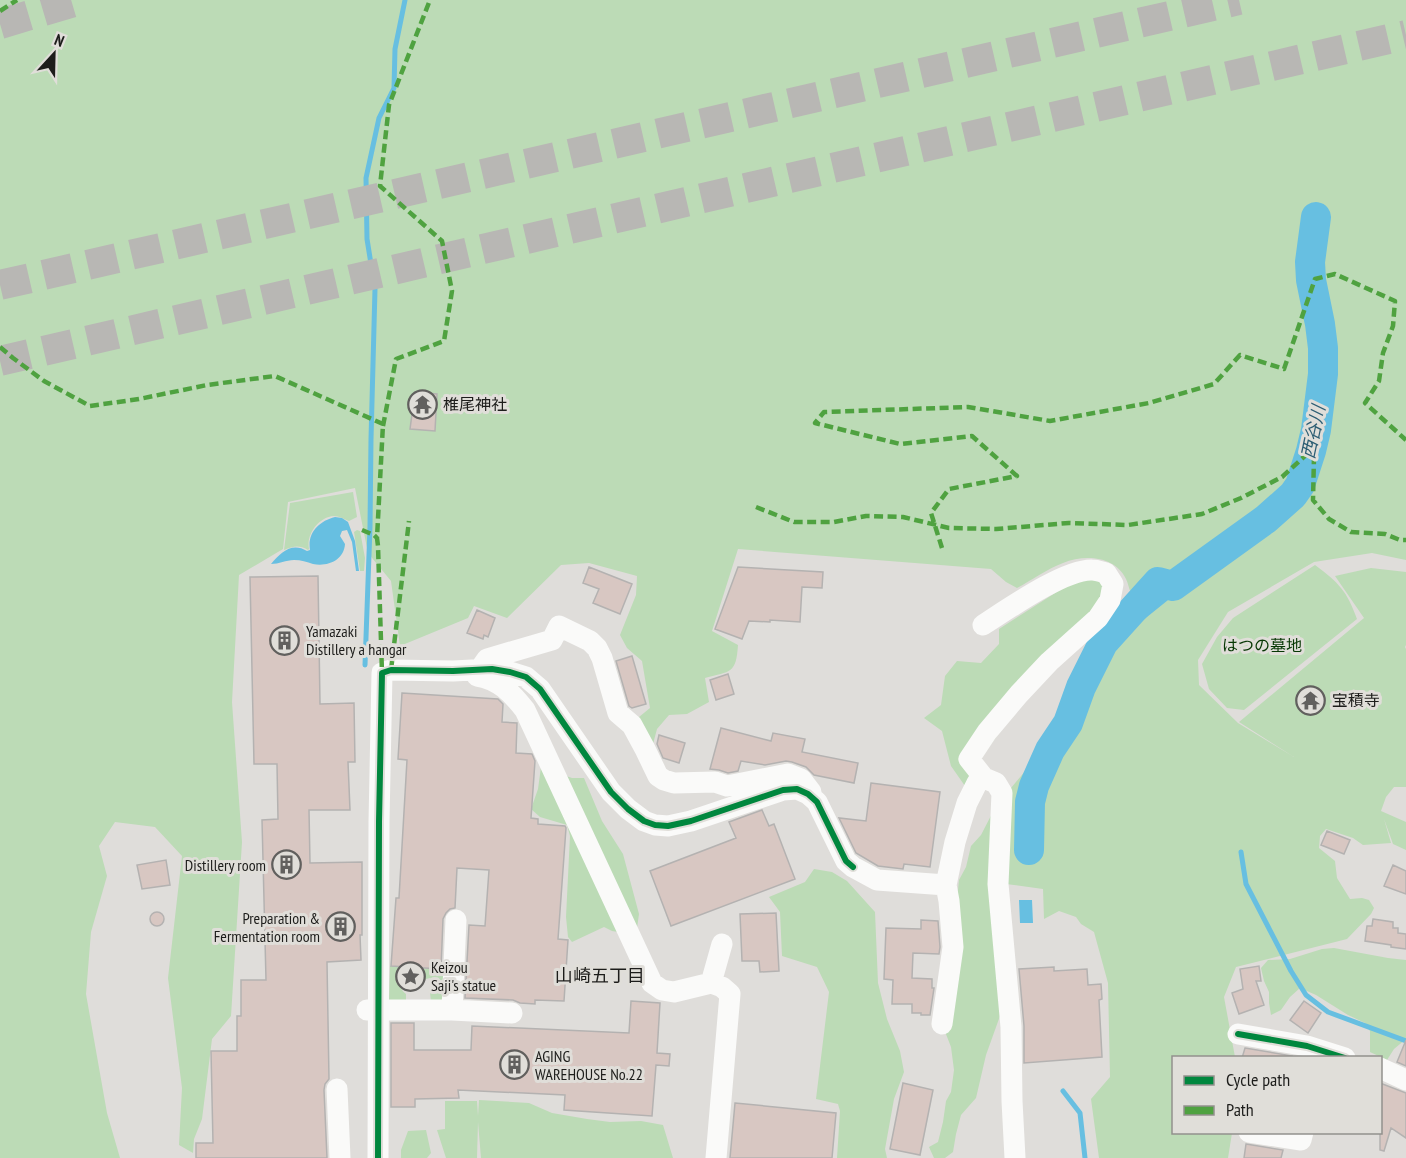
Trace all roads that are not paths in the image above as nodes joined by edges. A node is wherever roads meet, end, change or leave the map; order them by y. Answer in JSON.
{"nodes":[{"id":1,"x":983,"y":625,"type":"dead end"},
{"id":2,"x":480,"y":669,"type":"junction"},
{"id":3,"x":453,"y":671,"type":"junction"},
{"id":4,"x":984,"y":778,"type":"junction"},
{"id":5,"x":817,"y":802,"type":"junction"},
{"id":6,"x":946,"y":885,"type":"junction"},
{"id":7,"x":456,"y":920,"type":"dead end"},
{"id":8,"x":722,"y":944,"type":"dead end"},
{"id":9,"x":711,"y":983,"type":"junction"},
{"id":10,"x":452,"y":1010,"type":"junction"},
{"id":11,"x":372,"y":1011,"type":"junction"},
{"id":12,"x":512,"y":1013,"type":"dead end"},
{"id":13,"x":942,"y":1024,"type":"dead end"},
{"id":14,"x":1238,"y":1034,"type":"dead end"},
{"id":15,"x":1332,"y":1056,"type":"edge"},
{"id":16,"x":1382,"y":1069,"type":"edge"},
{"id":17,"x":1406,"y":1080,"type":"edge"},
{"id":18,"x":337,"y":1089,"type":"dead end"},
{"id":19,"x":1262,"y":1134,"type":"edge"},
{"id":20,"x":1303,"y":1134,"type":"edge"},
{"id":21,"x":340,"y":1158,"type":"edge"},
{"id":22,"x":378,"y":1158,"type":"edge"},
{"id":23,"x":716,"y":1158,"type":"edge"},
{"id":24,"x":1015,"y":1158,"type":"edge"}],
"edges":[{"from":1,"to":4,"type":"street"},
{"from":2,"to":3,"type":"street"},
{"from":2,"to":5,"type":"street"},
{"from":2,"to":5,"type":"street"},
{"from":3,"to":9,"type":"street"},
{"from":3,"to":11,"type":"street"},
{"from":4,"to":6,"type":"street"},
{"from":4,"to":24,"type":"street"},
{"from":5,"to":6,"type":"street"},
{"from":6,"to":13,"type":"street"},
{"from":7,"to":10,"type":"street"},
{"from":8,"to":9,"type":"street"},
{"from":9,"to":23,"type":"street"},
{"from":10,"to":11,"type":"street"},
{"from":10,"to":12,"type":"street"},
{"from":11,"to":22,"type":"street"},
{"from":14,"to":15,"type":"street"},
{"from":16,"to":17,"type":"street"},
{"from":18,"to":21,"type":"street"},
{"from":19,"to":20,"type":"street"}]}
